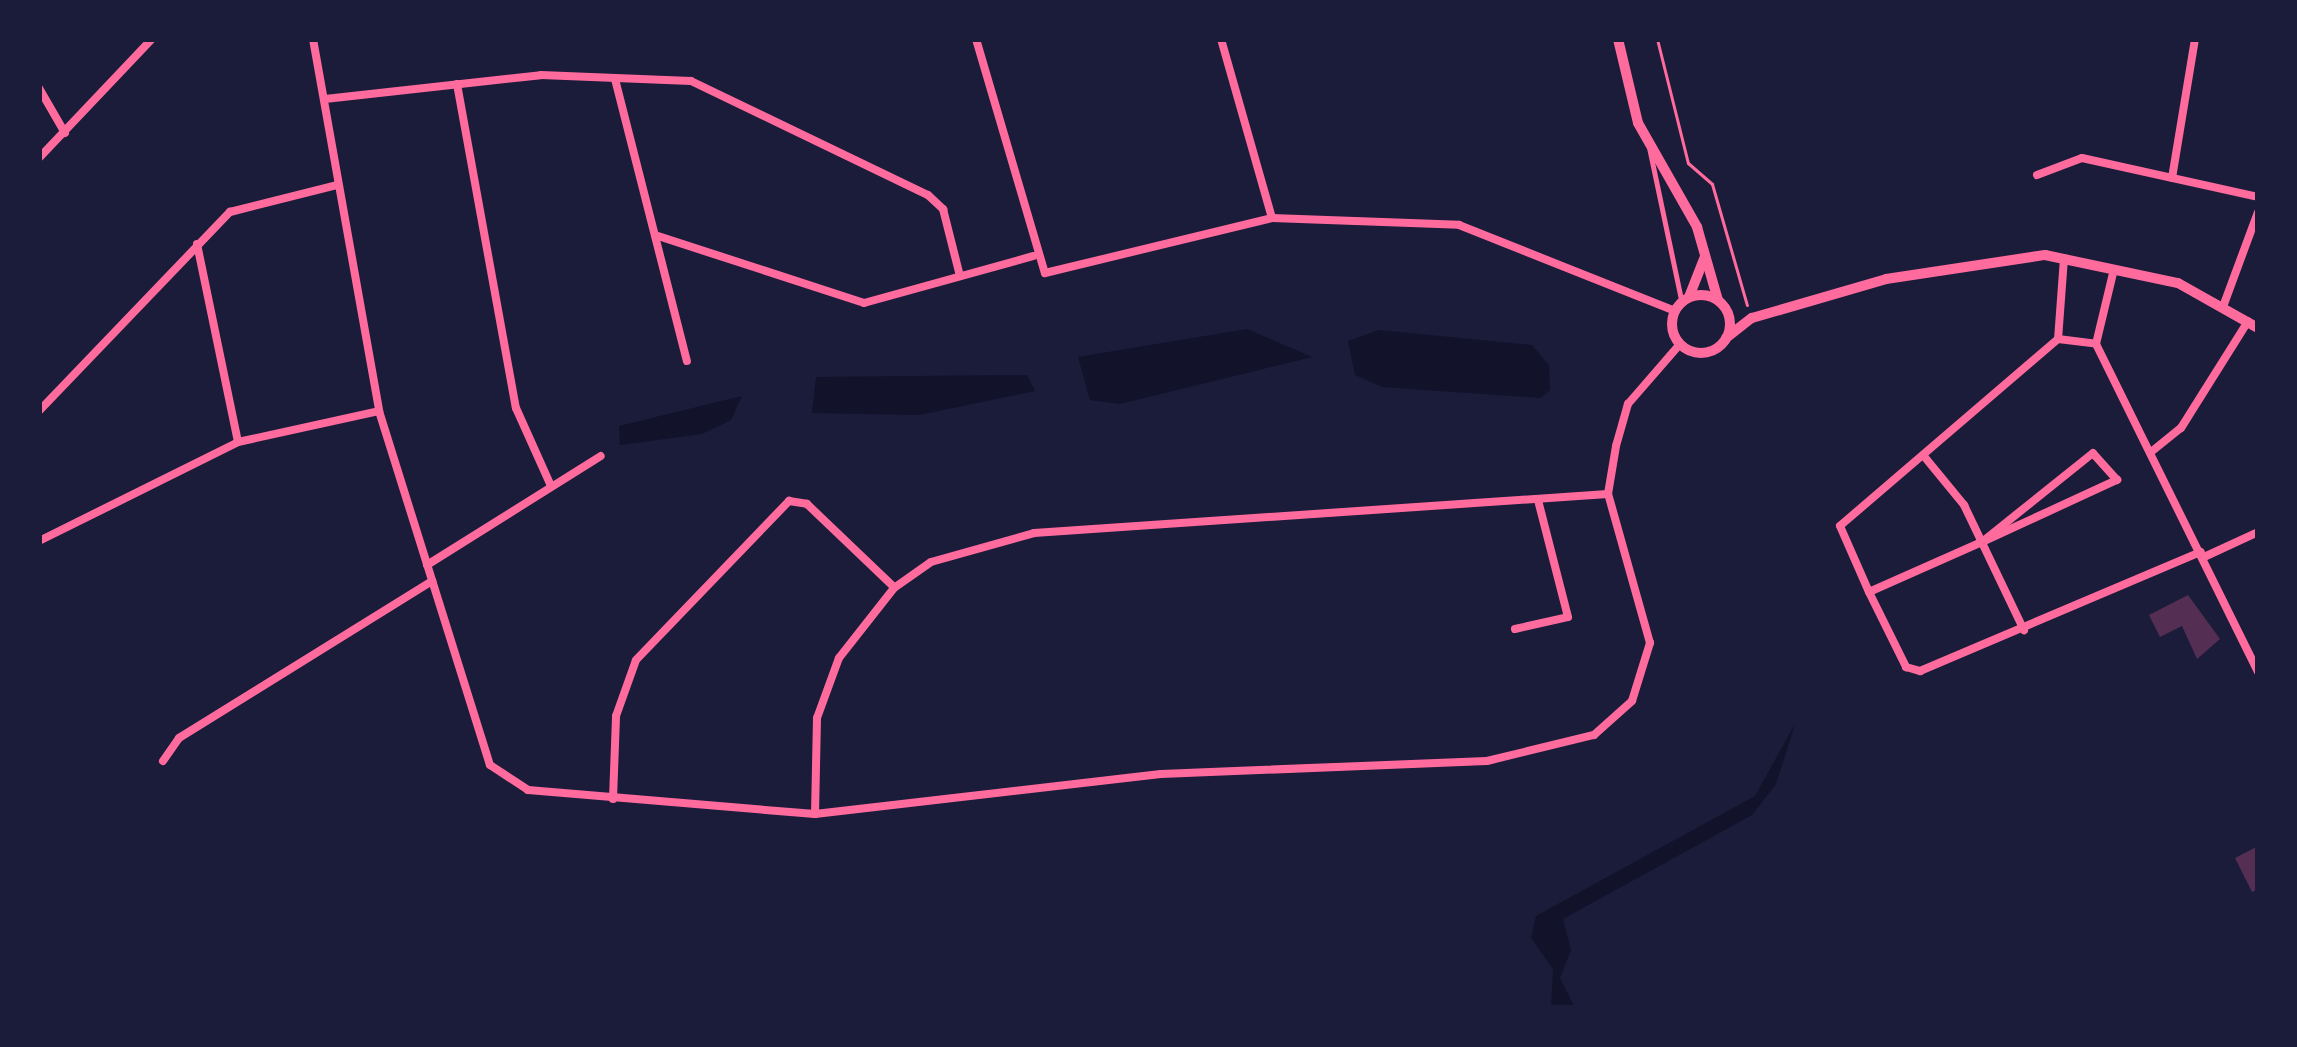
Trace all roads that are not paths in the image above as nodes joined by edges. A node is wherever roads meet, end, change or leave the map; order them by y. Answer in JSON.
{"nodes":[{"id":1,"x":152,"y":39,"type":"edge"},
{"id":2,"x":313,"y":39,"type":"edge"},
{"id":3,"x":976,"y":39,"type":"edge"},
{"id":4,"x":1221,"y":39,"type":"edge"},
{"id":5,"x":1618,"y":39,"type":"edge"},
{"id":6,"x":2194,"y":39,"type":"edge"},
{"id":7,"x":615,"y":80,"type":"junction"},
{"id":8,"x":457,"y":84,"type":"junction"},
{"id":9,"x":39,"y":88,"type":"edge"},
{"id":10,"x":325,"y":99,"type":"junction"},
{"id":11,"x":65,"y":133,"type":"junction"},
{"id":12,"x":1650,"y":150,"type":"junction"},
{"id":13,"x":39,"y":158,"type":"edge"},
{"id":14,"x":2037,"y":175,"type":"dead end"},
{"id":15,"x":2172,"y":178,"type":"junction"},
{"id":16,"x":337,"y":184,"type":"junction"},
{"id":17,"x":2258,"y":197,"type":"edge"},
{"id":18,"x":2258,"y":212,"type":"edge"},
{"id":19,"x":1272,"y":218,"type":"junction"},
{"id":20,"x":655,"y":236,"type":"junction"},
{"id":21,"x":197,"y":243,"type":"junction"},
{"id":22,"x":2065,"y":255,"type":"junction"},
{"id":23,"x":1034,"y":256,"type":"junction"},
{"id":24,"x":1704,"y":259,"type":"junction"},
{"id":25,"x":2115,"y":265,"type":"junction"},
{"id":26,"x":960,"y":276,"type":"junction"},
{"id":27,"x":1682,"y":303,"type":"junction"},
{"id":28,"x":1721,"y":304,"type":"junction"},
{"id":29,"x":2224,"y":304,"type":"junction"},
{"id":30,"x":1752,"y":319,"type":"junction"},
{"id":31,"x":2254,"y":324,"type":"edge"},
{"id":32,"x":1726,"y":338,"type":"junction"},
{"id":33,"x":2058,"y":339,"type":"junction"},
{"id":34,"x":1680,"y":344,"type":"junction"},
{"id":35,"x":2096,"y":344,"type":"junction"},
{"id":36,"x":687,"y":362,"type":"dead end"},
{"id":37,"x":39,"y":411,"type":"edge"},
{"id":38,"x":379,"y":411,"type":"junction"},
{"id":39,"x":238,"y":442,"type":"junction"},
{"id":40,"x":2151,"y":452,"type":"junction"},
{"id":41,"x":1923,"y":455,"type":"junction"},
{"id":42,"x":601,"y":456,"type":"dead end"},
{"id":43,"x":551,"y":486,"type":"junction"},
{"id":44,"x":1608,"y":494,"type":"junction"},
{"id":45,"x":1538,"y":500,"type":"junction"},
{"id":46,"x":2258,"y":532,"type":"edge"},
{"id":47,"x":39,"y":541,"type":"edge"},
{"id":48,"x":1982,"y":542,"type":"junction"},
{"id":49,"x":2202,"y":554,"type":"junction"},
{"id":50,"x":427,"y":566,"type":"junction"},
{"id":51,"x":432,"y":580,"type":"junction"},
{"id":52,"x":894,"y":588,"type":"junction"},
{"id":53,"x":1869,"y":592,"type":"junction"},
{"id":54,"x":1515,"y":629,"type":"dead end"},
{"id":55,"x":2024,"y":630,"type":"junction"},
{"id":56,"x":2258,"y":672,"type":"edge"},
{"id":57,"x":164,"y":761,"type":"dead end"},
{"id":58,"x":614,"y":799,"type":"junction"},
{"id":59,"x":814,"y":814,"type":"junction"}],
"edges":[{"from":1,"to":11,"type":"street"},
{"from":2,"to":10,"type":"street"},
{"from":3,"to":23,"type":"street"},
{"from":4,"to":19,"type":"street"},
{"from":5,"to":12,"type":"street"},
{"from":6,"to":15,"type":"street"},
{"from":7,"to":8,"type":"street"},
{"from":7,"to":20,"type":"street"},
{"from":7,"to":26,"type":"street"},
{"from":8,"to":10,"type":"street"},
{"from":8,"to":43,"type":"street"},
{"from":9,"to":11,"type":"street"},
{"from":10,"to":16,"type":"street"},
{"from":11,"to":13,"type":"street"},
{"from":12,"to":24,"type":"street"},
{"from":12,"to":27,"type":"lane"},
{"from":14,"to":15,"type":"street"},
{"from":15,"to":17,"type":"street"},
{"from":16,"to":21,"type":"street"},
{"from":16,"to":38,"type":"street"},
{"from":18,"to":29,"type":"street"},
{"from":19,"to":23,"type":"street"},
{"from":19,"to":27,"type":"street"},
{"from":20,"to":26,"type":"street"},
{"from":20,"to":36,"type":"street"},
{"from":21,"to":37,"type":"street"},
{"from":21,"to":39,"type":"street"},
{"from":22,"to":25,"type":"street"},
{"from":22,"to":30,"type":"street"},
{"from":22,"to":33,"type":"street"},
{"from":23,"to":26,"type":"street"},
{"from":24,"to":27,"type":"street"},
{"from":24,"to":28,"type":"street"},
{"from":25,"to":29,"type":"street"},
{"from":25,"to":35,"type":"street"},
{"from":27,"to":28,"type":"street"},
{"from":27,"to":34,"type":"street"},
{"from":28,"to":30,"type":"street"},
{"from":28,"to":32,"type":"street"},
{"from":29,"to":31,"type":"street"},
{"from":30,"to":32,"type":"street"},
{"from":31,"to":40,"type":"street"},
{"from":32,"to":34,"type":"street"},
{"from":33,"to":35,"type":"street"},
{"from":33,"to":41,"type":"street"},
{"from":34,"to":44,"type":"street"},
{"from":35,"to":40,"type":"street"},
{"from":38,"to":39,"type":"street"},
{"from":38,"to":50,"type":"street"},
{"from":39,"to":47,"type":"street"},
{"from":40,"to":49,"type":"street"},
{"from":41,"to":48,"type":"street"},
{"from":41,"to":53,"type":"street"},
{"from":42,"to":43,"type":"street"},
{"from":43,"to":50,"type":"street"},
{"from":44,"to":45,"type":"street"},
{"from":44,"to":59,"type":"street"},
{"from":45,"to":52,"type":"street"},
{"from":45,"to":54,"type":"street"},
{"from":46,"to":49,"type":"street"},
{"from":48,"to":48,"type":"street"},
{"from":48,"to":53,"type":"street"},
{"from":48,"to":55,"type":"street"},
{"from":49,"to":55,"type":"street"},
{"from":49,"to":56,"type":"street"},
{"from":50,"to":51,"type":"street"},
{"from":51,"to":57,"type":"street"},
{"from":51,"to":58,"type":"street"},
{"from":52,"to":58,"type":"street"},
{"from":52,"to":59,"type":"street"},
{"from":53,"to":55,"type":"street"},
{"from":58,"to":59,"type":"street"}]}
